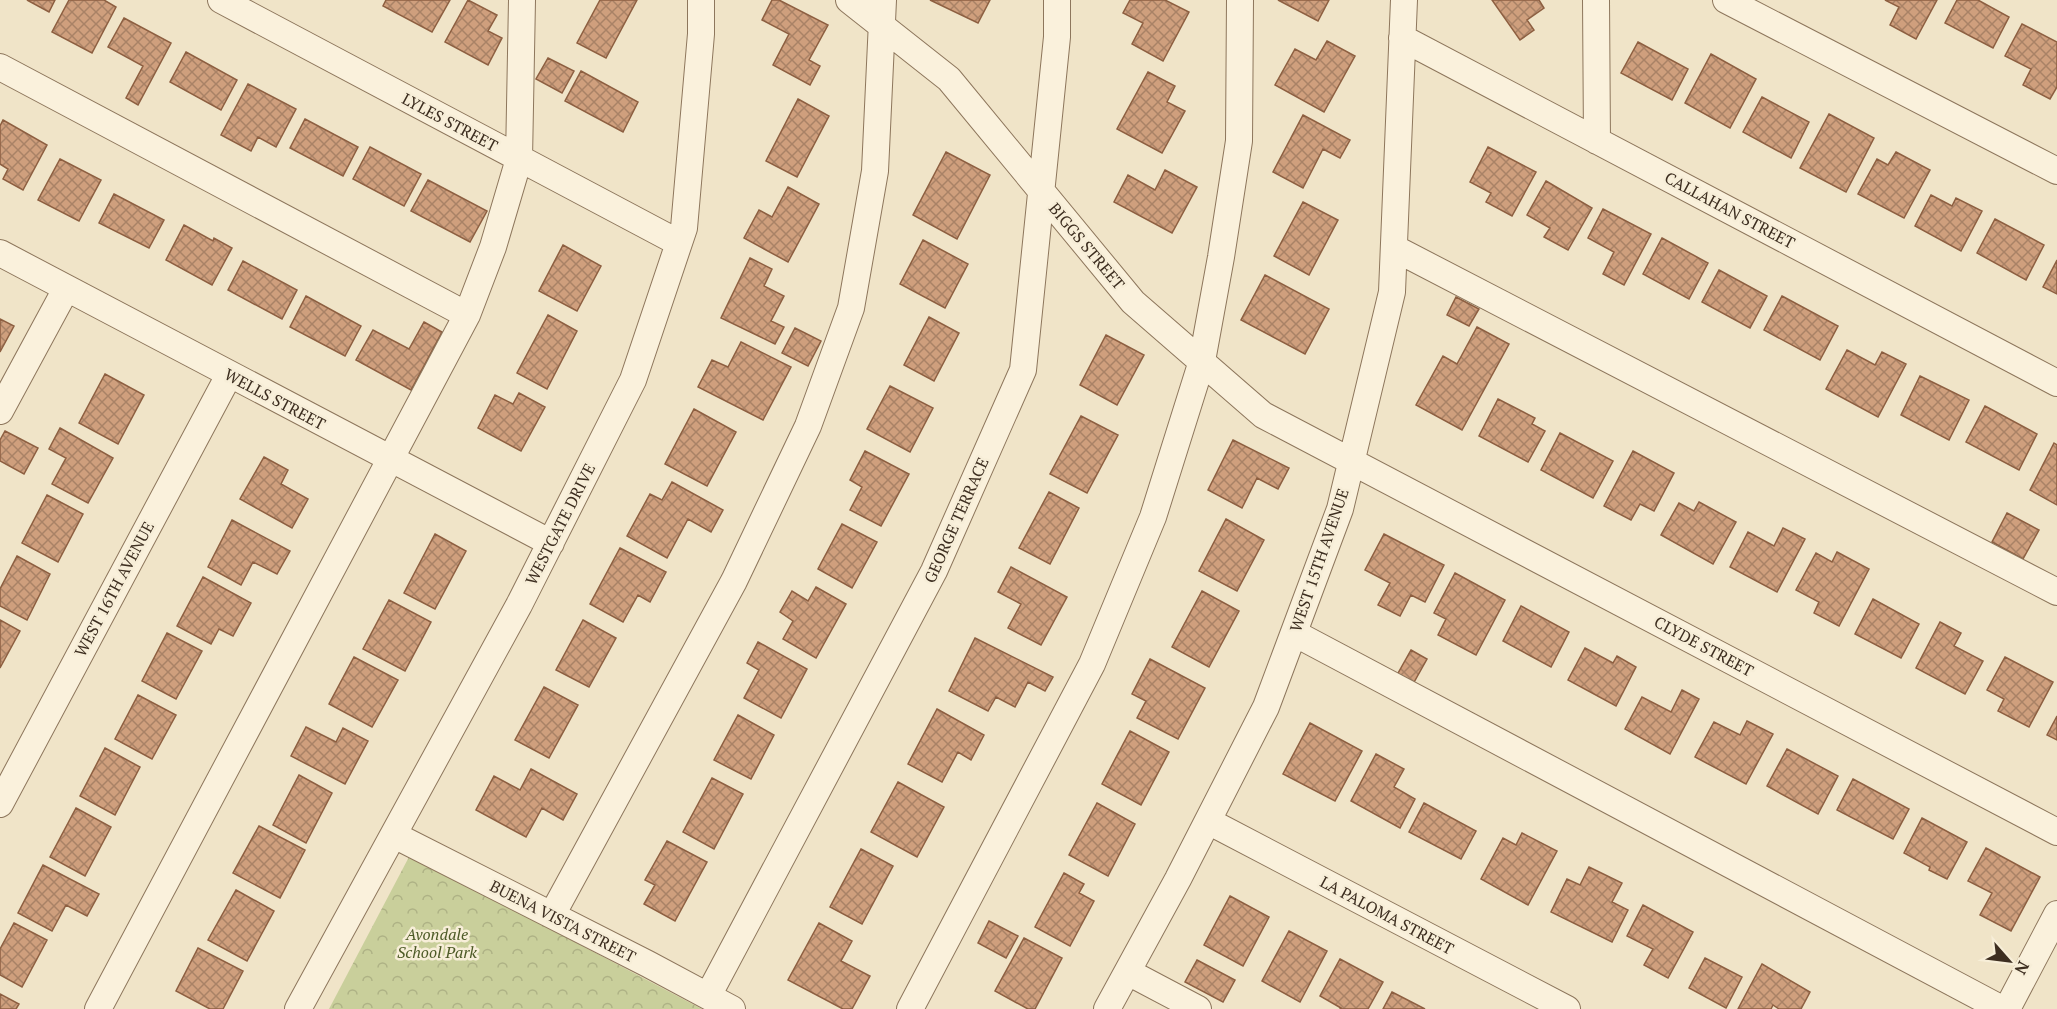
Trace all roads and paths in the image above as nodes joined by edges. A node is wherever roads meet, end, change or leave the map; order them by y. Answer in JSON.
{"nodes":[{"id":1,"x":221,"y":0,"type":"edge"},
{"id":2,"x":522,"y":0,"type":"edge"},
{"id":3,"x":701,"y":0,"type":"edge"},
{"id":4,"x":849,"y":0,"type":"edge"},
{"id":5,"x":883,"y":0,"type":"edge"},
{"id":6,"x":1058,"y":0,"type":"edge"},
{"id":7,"x":1240,"y":0,"type":"edge"},
{"id":8,"x":1404,"y":0,"type":"edge"},
{"id":9,"x":1596,"y":0,"type":"edge"},
{"id":10,"x":1726,"y":0,"type":"edge"},
{"id":11,"x":883,"y":27,"type":"junction"},
{"id":12,"x":1402,"y":38,"type":"junction"},
{"id":13,"x":0,"y":67,"type":"edge"},
{"id":14,"x":1597,"y":141,"type":"junction"},
{"id":15,"x":519,"y":159,"type":"junction"},
{"id":16,"x":2057,"y":171,"type":"edge"},
{"id":17,"x":1042,"y":191,"type":"junction"},
{"id":18,"x":679,"y":243,"type":"junction"},
{"id":19,"x":1394,"y":248,"type":"junction"},
{"id":20,"x":0,"y":253,"type":"edge"},
{"id":21,"x":66,"y":289,"type":"junction"},
{"id":22,"x":466,"y":315,"type":"junction"},
{"id":23,"x":1202,"y":362,"type":"junction"},
{"id":24,"x":229,"y":375,"type":"junction"},
{"id":25,"x":2057,"y":382,"type":"edge"},
{"id":26,"x":0,"y":411,"type":"edge"},
{"id":27,"x":392,"y":460,"type":"junction"},
{"id":28,"x":1351,"y":461,"type":"junction"},
{"id":29,"x":551,"y":543,"type":"junction"},
{"id":30,"x":2057,"y":592,"type":"edge"},
{"id":31,"x":1294,"y":633,"type":"junction"},
{"id":32,"x":0,"y":804,"type":"edge"},
{"id":33,"x":1208,"y":821,"type":"junction"},
{"id":34,"x":2057,"y":832,"type":"edge"},
{"id":35,"x":394,"y":835,"type":"junction"},
{"id":36,"x":2057,"y":914,"type":"edge"},
{"id":37,"x":552,"y":915,"type":"junction"},
{"id":38,"x":1128,"y":972,"type":"junction"},
{"id":39,"x":708,"y":996,"type":"junction"},
{"id":40,"x":98,"y":1009,"type":"edge"},
{"id":41,"x":298,"y":1009,"type":"edge"},
{"id":42,"x":732,"y":1009,"type":"edge"},
{"id":43,"x":910,"y":1009,"type":"edge"},
{"id":44,"x":1107,"y":1009,"type":"edge"},
{"id":45,"x":1198,"y":1009,"type":"edge"},
{"id":46,"x":1567,"y":1009,"type":"edge"},
{"id":47,"x":2002,"y":1009,"type":"edge"},
{"id":48,"x":2007,"y":1009,"type":"edge"}],
"edges":[{"from":1,"to":15,"type":"street","name":"LYLES STREET"},
{"from":2,"to":15,"type":"street"},
{"from":3,"to":18,"type":"street","name":"WESTGATE DRIVE"},
{"from":4,"to":11,"type":"street","name":"BIGGS STREET"},
{"from":5,"to":11,"type":"street"},
{"from":6,"to":17,"type":"street","name":"GEORGE TERRACE"},
{"from":7,"to":23,"type":"street"},
{"from":8,"to":12,"type":"street","name":"WEST 15TH AVENUE"},
{"from":9,"to":14,"type":"street"},
{"from":10,"to":16,"type":"street"},
{"from":11,"to":17,"type":"street","name":"BIGGS STREET"},
{"from":11,"to":37,"type":"street"},
{"from":12,"to":14,"type":"street","name":"CALLAHAN STREET"},
{"from":12,"to":19,"type":"street","name":"WEST 15TH AVENUE"},
{"from":13,"to":22,"type":"street"},
{"from":14,"to":25,"type":"street","name":"CALLAHAN STREET"},
{"from":15,"to":18,"type":"street","name":"LYLES STREET"},
{"from":15,"to":22,"type":"street"},
{"from":17,"to":23,"type":"street","name":"BIGGS STREET"},
{"from":17,"to":39,"type":"street","name":"GEORGE TERRACE"},
{"from":18,"to":29,"type":"street","name":"WESTGATE DRIVE"},
{"from":19,"to":28,"type":"street","name":"WEST 15TH AVENUE"},
{"from":19,"to":30,"type":"street"},
{"from":20,"to":21,"type":"street","name":"WELLS STREET"},
{"from":21,"to":24,"type":"street","name":"WELLS STREET"},
{"from":21,"to":26,"type":"street"},
{"from":22,"to":27,"type":"street"},
{"from":23,"to":28,"type":"street","name":"BIGGS STREET"},
{"from":23,"to":43,"type":"street"},
{"from":24,"to":27,"type":"street","name":"WELLS STREET"},
{"from":24,"to":32,"type":"street","name":"WEST 16TH AVENUE"},
{"from":27,"to":29,"type":"street","name":"WELLS STREET"},
{"from":27,"to":40,"type":"street"},
{"from":28,"to":31,"type":"street","name":"WEST 15TH AVENUE"},
{"from":28,"to":34,"type":"street","name":"CLYDE STREET"},
{"from":29,"to":35,"type":"street","name":"WESTGATE DRIVE"},
{"from":31,"to":33,"type":"street","name":"WEST 15TH AVENUE"},
{"from":31,"to":47,"type":"street"},
{"from":33,"to":38,"type":"street","name":"WEST 15TH AVENUE"},
{"from":33,"to":46,"type":"street","name":"LA PALOMA STREET"},
{"from":35,"to":37,"type":"street","name":"BUENA VISTA STREET"},
{"from":35,"to":41,"type":"street","name":"WESTGATE DRIVE"},
{"from":36,"to":48,"type":"street"},
{"from":37,"to":39,"type":"street","name":"BUENA VISTA STREET"},
{"from":38,"to":44,"type":"street","name":"WEST 15TH AVENUE"},
{"from":38,"to":45,"type":"street"},
{"from":39,"to":42,"type":"street","name":"BUENA VISTA STREET"}]}
